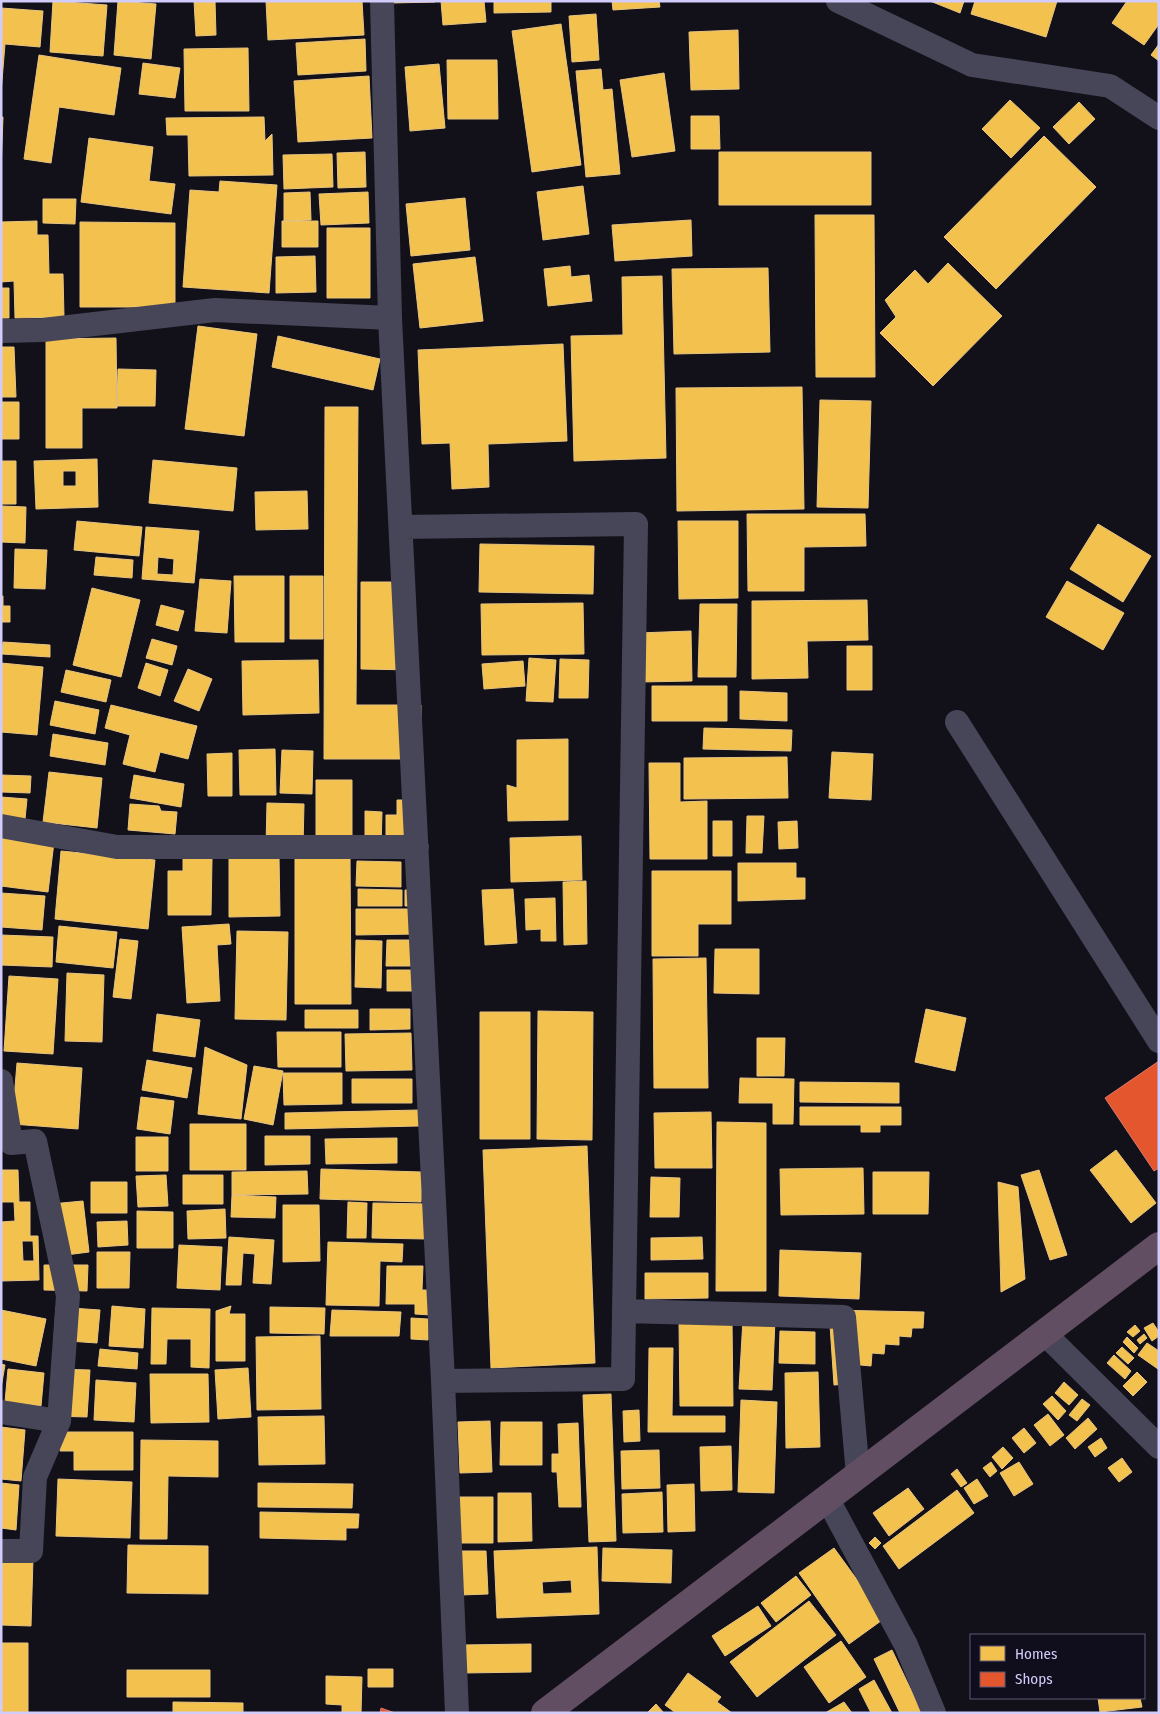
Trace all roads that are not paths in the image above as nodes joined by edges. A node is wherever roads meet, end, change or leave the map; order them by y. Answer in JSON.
{"nodes":[{"id":1,"x":382,"y":1,"type":"edge"},
{"id":2,"x":838,"y":1,"type":"edge"},
{"id":3,"x":1159,"y":118,"type":"edge"},
{"id":4,"x":390,"y":318,"type":"junction"},
{"id":5,"x":1,"y":331,"type":"edge"},
{"id":6,"x":401,"y":527,"type":"junction"},
{"id":7,"x":957,"y":722,"type":"dead end"},
{"id":8,"x":1,"y":826,"type":"edge"},
{"id":9,"x":417,"y":847,"type":"junction"},
{"id":10,"x":1159,"y":1041,"type":"edge"},
{"id":11,"x":1,"y":1081,"type":"edge"},
{"id":12,"x":1159,"y":1246,"type":"edge"},
{"id":13,"x":624,"y":1311,"type":"junction"},
{"id":14,"x":1044,"y":1333,"type":"junction"},
{"id":15,"x":443,"y":1381,"type":"junction"},
{"id":16,"x":1,"y":1412,"type":"edge"},
{"id":17,"x":59,"y":1420,"type":"junction"},
{"id":18,"x":1159,"y":1447,"type":"edge"},
{"id":19,"x":858,"y":1475,"type":"junction"},
{"id":20,"x":827,"y":1498,"type":"junction"},
{"id":21,"x":1,"y":1551,"type":"edge"},
{"id":22,"x":458,"y":1713,"type":"edge"},
{"id":23,"x":545,"y":1713,"type":"edge"},
{"id":24,"x":934,"y":1713,"type":"edge"}],
"edges":[{"from":1,"to":4,"type":"street"},
{"from":2,"to":3,"type":"street"},
{"from":4,"to":5,"type":"street"},
{"from":4,"to":6,"type":"street"},
{"from":6,"to":9,"type":"street"},
{"from":6,"to":13,"type":"street"},
{"from":7,"to":10,"type":"street"},
{"from":8,"to":9,"type":"street"},
{"from":9,"to":15,"type":"street"},
{"from":11,"to":17,"type":"street"},
{"from":12,"to":14,"type":"highway"},
{"from":13,"to":15,"type":"street"},
{"from":13,"to":19,"type":"street"},
{"from":14,"to":18,"type":"street"},
{"from":14,"to":19,"type":"highway"},
{"from":15,"to":22,"type":"street"},
{"from":16,"to":17,"type":"street"},
{"from":17,"to":21,"type":"street"},
{"from":19,"to":20,"type":"highway"},
{"from":20,"to":23,"type":"highway"},
{"from":20,"to":24,"type":"street"}]}
